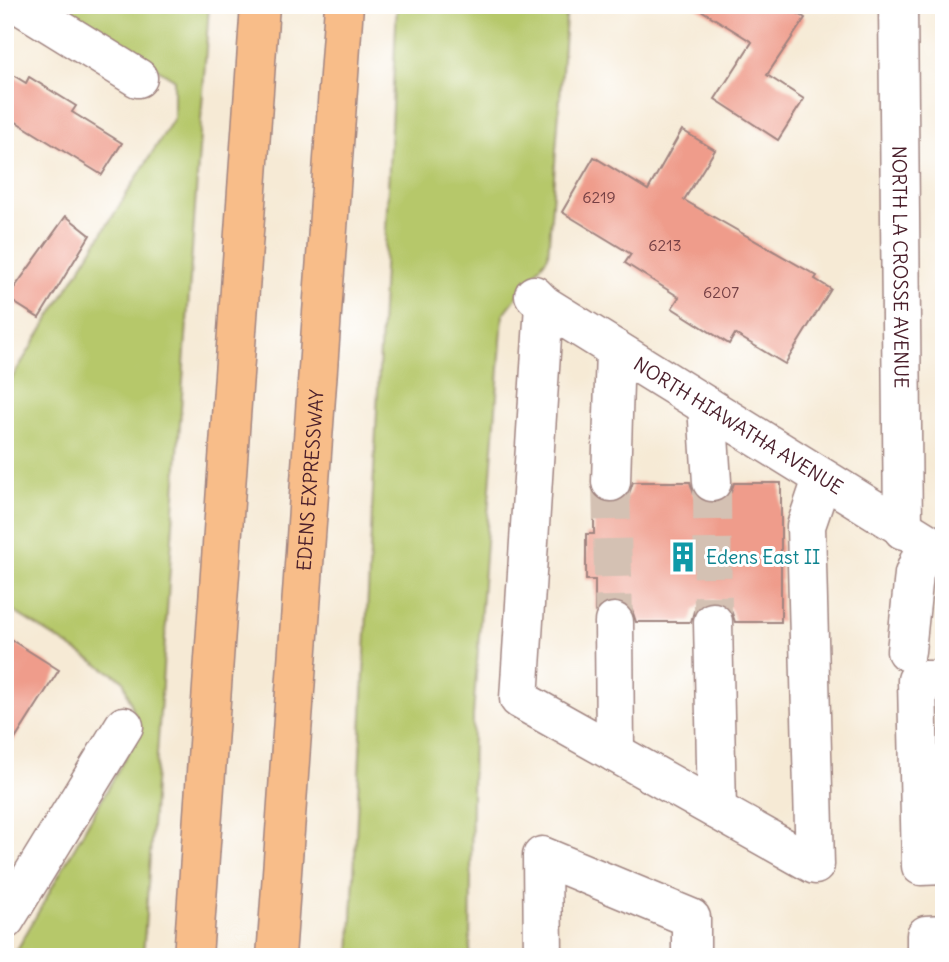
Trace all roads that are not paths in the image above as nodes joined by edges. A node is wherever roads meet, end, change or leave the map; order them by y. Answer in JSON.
{"nodes":[{"id":1,"x":20,"y":5,"type":"edge"},
{"id":2,"x":260,"y":5,"type":"edge"},
{"id":3,"x":344,"y":5,"type":"edge"},
{"id":4,"x":898,"y":5,"type":"edge"},
{"id":5,"x":138,"y":78,"type":"dead end"},
{"id":6,"x":615,"y":349,"type":"junction"},
{"id":7,"x":707,"y":406,"type":"junction"},
{"id":8,"x":822,"y":479,"type":"junction"},
{"id":9,"x":611,"y":482,"type":"tunnel mouth"},
{"id":10,"x":712,"y":482,"type":"tunnel mouth"},
{"id":11,"x":924,"y":542,"type":"edge"},
{"id":12,"x":614,"y":622,"type":"tunnel mouth"},
{"id":13,"x":713,"y":622,"type":"tunnel mouth"},
{"id":14,"x":906,"y":651,"type":"dead end"},
{"id":15,"x":944,"y":680,"type":"edge"},
{"id":16,"x":124,"y":726,"type":"dead end"},
{"id":17,"x":615,"y":753,"type":"junction"},
{"id":18,"x":717,"y":810,"type":"junction"},
{"id":19,"x":944,"y":865,"type":"edge"},
{"id":20,"x":5,"y":920,"type":"edge"},
{"id":21,"x":944,"y":934,"type":"edge"},
{"id":22,"x":281,"y":945,"type":"edge"},
{"id":23,"x":193,"y":957,"type":"edge"},
{"id":24,"x":543,"y":957,"type":"edge"},
{"id":25,"x":691,"y":957,"type":"edge"},
{"id":26,"x":926,"y":957,"type":"edge"}],
"edges":[{"from":1,"to":5,"type":"street"},
{"from":2,"to":23,"type":"highway"},
{"from":3,"to":22,"type":"highway","name":"EDENS EXPRESSWAY"},
{"from":4,"to":11,"type":"street","name":"NORTH LA CROSSE AVENUE"},
{"from":6,"to":7,"type":"street","name":"NORTH HIAWATHA AVENUE"},
{"from":6,"to":9,"type":"street"},
{"from":6,"to":17,"type":"street","name":"NORTH HIAWATHA AVENUE"},
{"from":7,"to":8,"type":"street","name":"NORTH HIAWATHA AVENUE"},
{"from":7,"to":10,"type":"street"},
{"from":8,"to":11,"type":"street","name":"NORTH HIAWATHA AVENUE"},
{"from":8,"to":18,"type":"street"},
{"from":11,"to":14,"type":"street"},
{"from":12,"to":17,"type":"street"},
{"from":13,"to":18,"type":"street"},
{"from":15,"to":19,"type":"street"},
{"from":16,"to":20,"type":"street"},
{"from":17,"to":18,"type":"street"},
{"from":21,"to":26,"type":"street"},
{"from":24,"to":25,"type":"street"}]}
